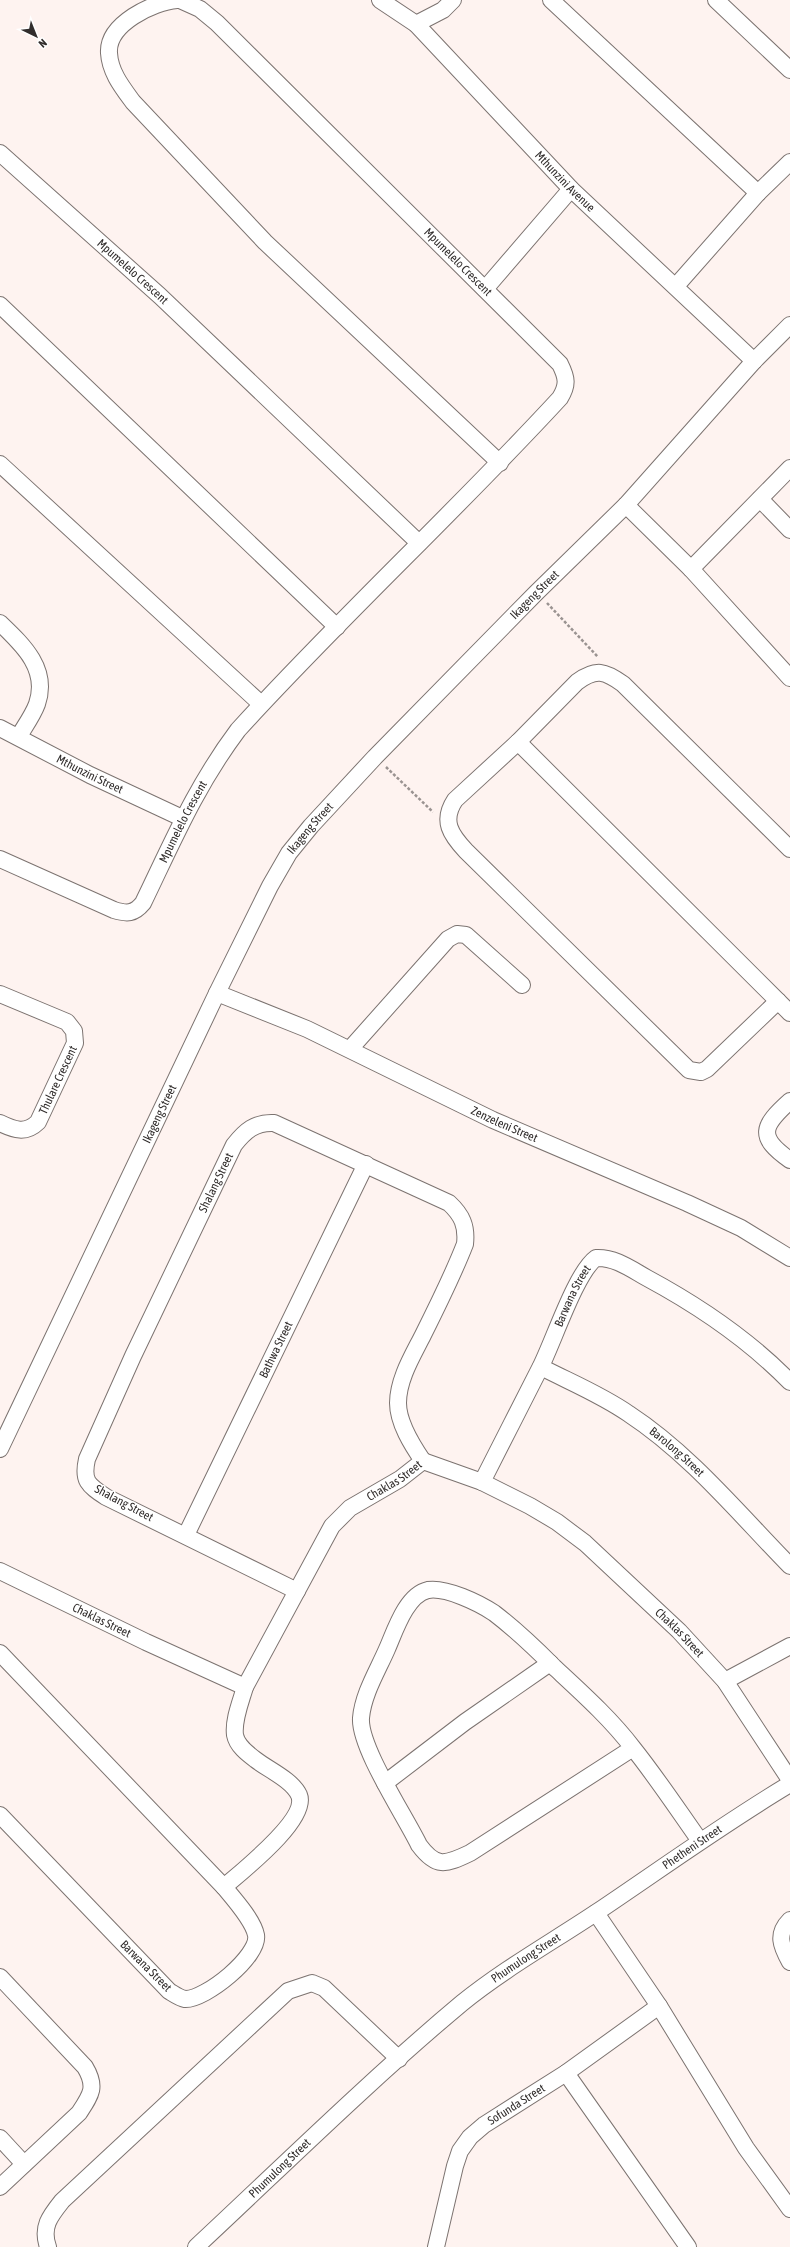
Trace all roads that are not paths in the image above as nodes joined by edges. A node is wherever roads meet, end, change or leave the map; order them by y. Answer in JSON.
{"nodes":[{"id":1,"x":177,"y":0,"type":"edge"},
{"id":2,"x":180,"y":0,"type":"edge"},
{"id":3,"x":380,"y":0,"type":"edge"},
{"id":4,"x":453,"y":0,"type":"edge"},
{"id":5,"x":551,"y":0,"type":"edge"},
{"id":6,"x":716,"y":0,"type":"edge"},
{"id":7,"x":416,"y":24,"type":"junction"},
{"id":8,"x":790,"y":70,"type":"edge"},
{"id":9,"x":0,"y":153,"type":"edge"},
{"id":10,"x":790,"y":162,"type":"edge"},
{"id":11,"x":571,"y":189,"type":"junction"},
{"id":12,"x":758,"y":194,"type":"junction"},
{"id":13,"x":676,"y":286,"type":"junction"},
{"id":14,"x":485,"y":289,"type":"junction"},
{"id":15,"x":0,"y":305,"type":"edge"},
{"id":16,"x":790,"y":325,"type":"edge"},
{"id":17,"x":754,"y":361,"type":"junction"},
{"id":18,"x":500,"y":463,"type":"junction"},
{"id":19,"x":0,"y":464,"type":"edge"},
{"id":20,"x":790,"y":468,"type":"edge"},
{"id":21,"x":760,"y":499,"type":"junction"},
{"id":22,"x":626,"y":506,"type":"junction"},
{"id":23,"x":790,"y":530,"type":"edge"},
{"id":24,"x":419,"y":543,"type":"junction"},
{"id":25,"x":691,"y":569,"type":"junction"},
{"id":26,"x":0,"y":623,"type":"edge"},
{"id":27,"x":337,"y":627,"type":"junction"},
{"id":28,"x":790,"y":678,"type":"edge"},
{"id":29,"x":261,"y":704,"type":"junction"},
{"id":30,"x":0,"y":728,"type":"edge"},
{"id":31,"x":19,"y":736,"type":"junction"},
{"id":32,"x":518,"y":742,"type":"junction"},
{"id":33,"x":182,"y":818,"type":"junction"},
{"id":34,"x":790,"y":849,"type":"edge"},
{"id":35,"x":0,"y":858,"type":"edge"},
{"id":36,"x":522,"y":985,"type":"dead end"},
{"id":37,"x":217,"y":993,"type":"junction"},
{"id":38,"x":0,"y":994,"type":"edge"},
{"id":39,"x":778,"y":1001,"type":"junction"},
{"id":40,"x":790,"y":1013,"type":"edge"},
{"id":41,"x":350,"y":1049,"type":"junction"},
{"id":42,"x":790,"y":1101,"type":"edge"},
{"id":43,"x":0,"y":1123,"type":"edge"},
{"id":44,"x":790,"y":1160,"type":"edge"},
{"id":45,"x":366,"y":1164,"type":"junction"},
{"id":46,"x":790,"y":1258,"type":"edge"},
{"id":47,"x":541,"y":1367,"type":"junction"},
{"id":48,"x":790,"y":1382,"type":"edge"},
{"id":49,"x":0,"y":1450,"type":"edge"},
{"id":50,"x":423,"y":1461,"type":"junction"},
{"id":51,"x":482,"y":1482,"type":"junction"},
{"id":52,"x":186,"y":1535,"type":"junction"},
{"id":53,"x":790,"y":1566,"type":"edge"},
{"id":54,"x":0,"y":1571,"type":"edge"},
{"id":55,"x":297,"y":1591,"type":"junction"},
{"id":56,"x":790,"y":1646,"type":"edge"},
{"id":57,"x":0,"y":1653,"type":"edge"},
{"id":58,"x":550,"y":1663,"type":"junction"},
{"id":59,"x":725,"y":1681,"type":"junction"},
{"id":60,"x":245,"y":1687,"type":"junction"},
{"id":61,"x":633,"y":1748,"type":"junction"},
{"id":62,"x":790,"y":1780,"type":"edge"},
{"id":63,"x":385,"y":1783,"type":"junction"},
{"id":64,"x":790,"y":1784,"type":"edge"},
{"id":65,"x":0,"y":1815,"type":"edge"},
{"id":66,"x":700,"y":1841,"type":"junction"},
{"id":67,"x":224,"y":1887,"type":"junction"},
{"id":68,"x":596,"y":1913,"type":"junction"},
{"id":69,"x":790,"y":1920,"type":"edge"},
{"id":70,"x":790,"y":1962,"type":"edge"},
{"id":71,"x":0,"y":1977,"type":"edge"},
{"id":72,"x":659,"y":2006,"type":"junction"},
{"id":73,"x":399,"y":2059,"type":"junction"},
{"id":74,"x":566,"y":2073,"type":"junction"},
{"id":75,"x":0,"y":2138,"type":"edge"},
{"id":76,"x":24,"y":2164,"type":"junction"},
{"id":77,"x":0,"y":2187,"type":"edge"},
{"id":78,"x":790,"y":2209,"type":"edge"},
{"id":79,"x":48,"y":2247,"type":"edge"},
{"id":80,"x":196,"y":2247,"type":"edge"},
{"id":81,"x":436,"y":2247,"type":"edge"},
{"id":82,"x":688,"y":2247,"type":"edge"}],
"edges":[{"from":1,"to":18,"type":"street"},
{"from":2,"to":14,"type":"street","name":"Mpumelelo Crescent"},
{"from":3,"to":7,"type":"street","name":"Mthunzini Avenue"},
{"from":4,"to":7,"type":"street"},
{"from":5,"to":12,"type":"street"},
{"from":6,"to":8,"type":"street"},
{"from":7,"to":11,"type":"street","name":"Mthunzini Avenue"},
{"from":9,"to":24,"type":"street","name":"Mpumelelo Crescent"},
{"from":10,"to":12,"type":"street"},
{"from":11,"to":13,"type":"street","name":"Mthunzini Avenue"},
{"from":11,"to":14,"type":"street"},
{"from":12,"to":13,"type":"street"},
{"from":13,"to":17,"type":"street","name":"Mthunzini Avenue"},
{"from":14,"to":18,"type":"street","name":"Mpumelelo Crescent"},
{"from":15,"to":27,"type":"street"},
{"from":16,"to":17,"type":"street","name":"Ikageng Street"},
{"from":17,"to":22,"type":"street","name":"Ikageng Street"},
{"from":18,"to":24,"type":"street","name":"Mpumelelo Crescent"},
{"from":19,"to":29,"type":"street"},
{"from":20,"to":21,"type":"street"},
{"from":21,"to":23,"type":"street"},
{"from":21,"to":25,"type":"street"},
{"from":22,"to":25,"type":"street"},
{"from":22,"to":37,"type":"street","name":"Ikageng Street"},
{"from":24,"to":27,"type":"street","name":"Mpumelelo Crescent"},
{"from":25,"to":28,"type":"street"},
{"from":26,"to":31,"type":"street"},
{"from":27,"to":29,"type":"street","name":"Mpumelelo Crescent"},
{"from":29,"to":33,"type":"street","name":"Mpumelelo Crescent"},
{"from":30,"to":31,"type":"street","name":"Mthunzini Street"},
{"from":31,"to":33,"type":"street","name":"Mthunzini Street"},
{"from":32,"to":34,"type":"street"},
{"from":32,"to":39,"type":"street"},
{"from":32,"to":39,"type":"street"},
{"from":33,"to":35,"type":"street","name":"Mpumelelo Crescent"},
{"from":36,"to":41,"type":"street"},
{"from":37,"to":41,"type":"street","name":"Zenzeleni Street"},
{"from":37,"to":49,"type":"street","name":"Ikageng Street"},
{"from":38,"to":43,"type":"street","name":"Thulare Crescent"},
{"from":39,"to":40,"type":"street"},
{"from":41,"to":46,"type":"street","name":"Zenzeleni Street"},
{"from":42,"to":44,"type":"street"},
{"from":45,"to":50,"type":"street","name":"Shalang Street"},
{"from":45,"to":52,"type":"street","name":"Bathwa Street"},
{"from":45,"to":52,"type":"street","name":"Shalang Street"},
{"from":47,"to":48,"type":"street","name":"Barwana Street"},
{"from":47,"to":51,"type":"street","name":"Barwana Street"},
{"from":47,"to":53,"type":"street","name":"Barolong Street"},
{"from":50,"to":51,"type":"street","name":"Chaklas Street"},
{"from":50,"to":55,"type":"street","name":"Chaklas Street"},
{"from":51,"to":59,"type":"street","name":"Chaklas Street"},
{"from":52,"to":55,"type":"street","name":"Shalang Street"},
{"from":54,"to":60,"type":"street","name":"Chaklas Street"},
{"from":55,"to":60,"type":"street","name":"Chaklas Street"},
{"from":56,"to":59,"type":"street"},
{"from":57,"to":67,"type":"street","name":"Barwana Street"},
{"from":58,"to":61,"type":"street"},
{"from":58,"to":63,"type":"street"},
{"from":58,"to":63,"type":"street"},
{"from":59,"to":62,"type":"street","name":"Chaklas Street"},
{"from":60,"to":67,"type":"street"},
{"from":61,"to":63,"type":"street"},
{"from":61,"to":66,"type":"street"},
{"from":64,"to":66,"type":"street","name":"Phetheni Street"},
{"from":65,"to":67,"type":"street","name":"Barwana Street"},
{"from":66,"to":68,"type":"street","name":"Phetheni Street"},
{"from":68,"to":72,"type":"street"},
{"from":68,"to":73,"type":"street","name":"Phumulong Street"},
{"from":69,"to":70,"type":"street"},
{"from":71,"to":76,"type":"street"},
{"from":72,"to":74,"type":"street","name":"Sofunda Street"},
{"from":72,"to":78,"type":"street"},
{"from":73,"to":79,"type":"street"},
{"from":73,"to":80,"type":"street","name":"Phumulong Street"},
{"from":74,"to":81,"type":"street","name":"Sofunda Street"},
{"from":74,"to":82,"type":"street"},
{"from":75,"to":76,"type":"street"},
{"from":76,"to":77,"type":"street"}]}
